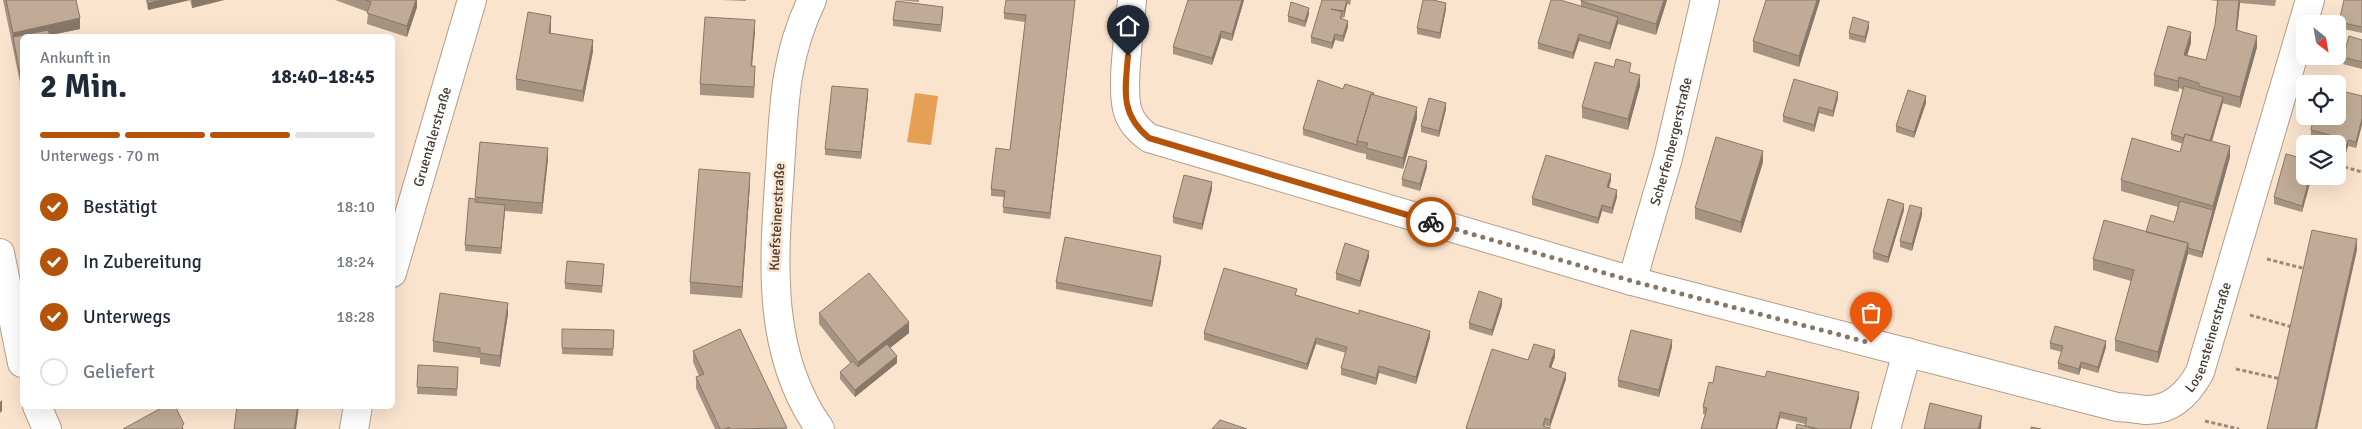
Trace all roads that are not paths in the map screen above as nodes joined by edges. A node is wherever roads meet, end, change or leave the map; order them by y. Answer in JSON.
{"nodes":[{"id":1,"x":472,"y":0,"type":"edge"},
{"id":2,"x":812,"y":0,"type":"edge"},
{"id":3,"x":1132,"y":0,"type":"edge"},
{"id":4,"x":1705,"y":0,"type":"edge"},
{"id":5,"x":2310,"y":0,"type":"edge"},
{"id":6,"x":0,"y":253,"type":"edge"},
{"id":7,"x":395,"y":262,"type":"edge"},
{"id":8,"x":1632,"y":281,"type":"junction"},
{"id":9,"x":1907,"y":352,"type":"junction"},
{"id":10,"x":20,"y":353,"type":"edge"},
{"id":11,"x":38,"y":409,"type":"edge"},
{"id":12,"x":357,"y":409,"type":"edge"},
{"id":13,"x":47,"y":429,"type":"edge"},
{"id":14,"x":354,"y":429,"type":"edge"},
{"id":15,"x":820,"y":429,"type":"edge"},
{"id":16,"x":1886,"y":429,"type":"edge"}],
"edges":[{"from":1,"to":7,"type":"street","name":"Gruentalerstraße"},
{"from":2,"to":15,"type":"street","name":"Kuefsteinerstraße"},
{"from":3,"to":8,"type":"street","name":"Losensteinerstraße"},
{"from":4,"to":8,"type":"street","name":"Scherfenbergerstraße"},
{"from":5,"to":9,"type":"street","name":"Losensteinerstraße"},
{"from":6,"to":10,"type":"street"},
{"from":8,"to":9,"type":"street","name":"Losensteinerstraße"},
{"from":9,"to":16,"type":"street"},
{"from":11,"to":13,"type":"street"},
{"from":12,"to":14,"type":"street"}]}
